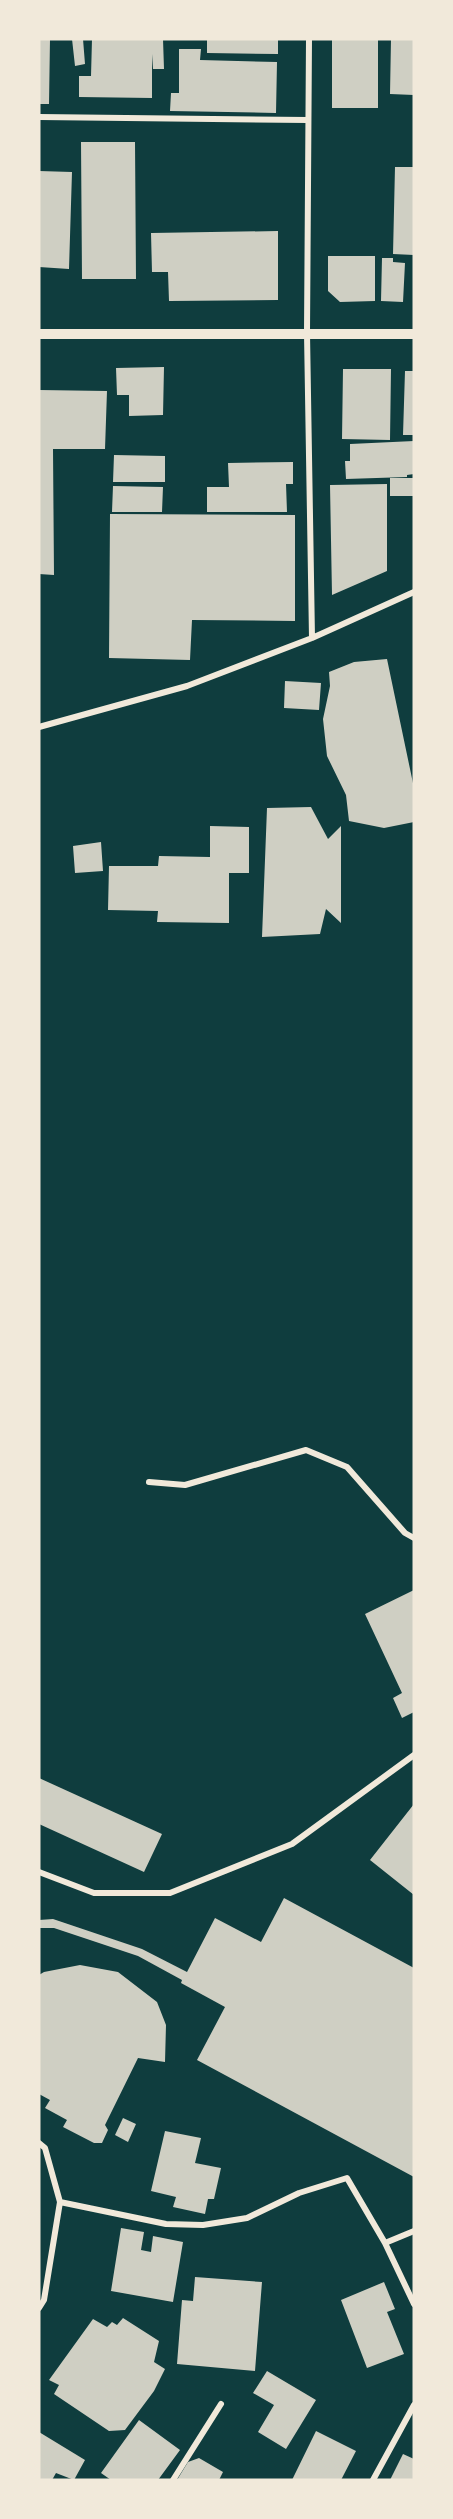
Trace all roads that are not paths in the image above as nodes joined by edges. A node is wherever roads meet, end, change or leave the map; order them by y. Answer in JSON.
{"nodes":[{"id":1,"x":309,"y":39,"type":"edge"},
{"id":2,"x":39,"y":117,"type":"edge"},
{"id":3,"x":308,"y":120,"type":"junction"},
{"id":4,"x":307,"y":333,"type":"junction"},
{"id":5,"x":39,"y":334,"type":"edge"},
{"id":6,"x":414,"y":334,"type":"edge"},
{"id":7,"x":414,"y":591,"type":"edge"},
{"id":8,"x":312,"y":638,"type":"junction"},
{"id":9,"x":39,"y":727,"type":"edge"},
{"id":10,"x":149,"y":1482,"type":"dead end"},
{"id":11,"x":414,"y":1538,"type":"edge"},
{"id":12,"x":414,"y":1755,"type":"edge"},
{"id":13,"x":39,"y":1872,"type":"edge"},
{"id":14,"x":39,"y":2143,"type":"edge"},
{"id":15,"x":60,"y":2202,"type":"junction"},
{"id":16,"x":414,"y":2231,"type":"edge"},
{"id":17,"x":385,"y":2243,"type":"junction"},
{"id":18,"x":414,"y":2304,"type":"edge"},
{"id":19,"x":39,"y":2308,"type":"edge"},
{"id":20,"x":221,"y":2404,"type":"dead end"},
{"id":21,"x":414,"y":2405,"type":"edge"},
{"id":22,"x":173,"y":2480,"type":"edge"},
{"id":23,"x":373,"y":2480,"type":"edge"}],
"edges":[{"from":1,"to":3,"type":"street"},
{"from":2,"to":3,"type":"street"},
{"from":3,"to":4,"type":"street"},
{"from":4,"to":5,"type":"street"},
{"from":4,"to":6,"type":"street"},
{"from":4,"to":8,"type":"street"},
{"from":7,"to":8,"type":"street"},
{"from":8,"to":9,"type":"street"},
{"from":10,"to":11,"type":"street"},
{"from":12,"to":13,"type":"street"},
{"from":14,"to":15,"type":"street"},
{"from":15,"to":17,"type":"street"},
{"from":15,"to":19,"type":"street"},
{"from":16,"to":17,"type":"street"},
{"from":17,"to":18,"type":"street"},
{"from":20,"to":22,"type":"street"},
{"from":21,"to":23,"type":"street"}]}
